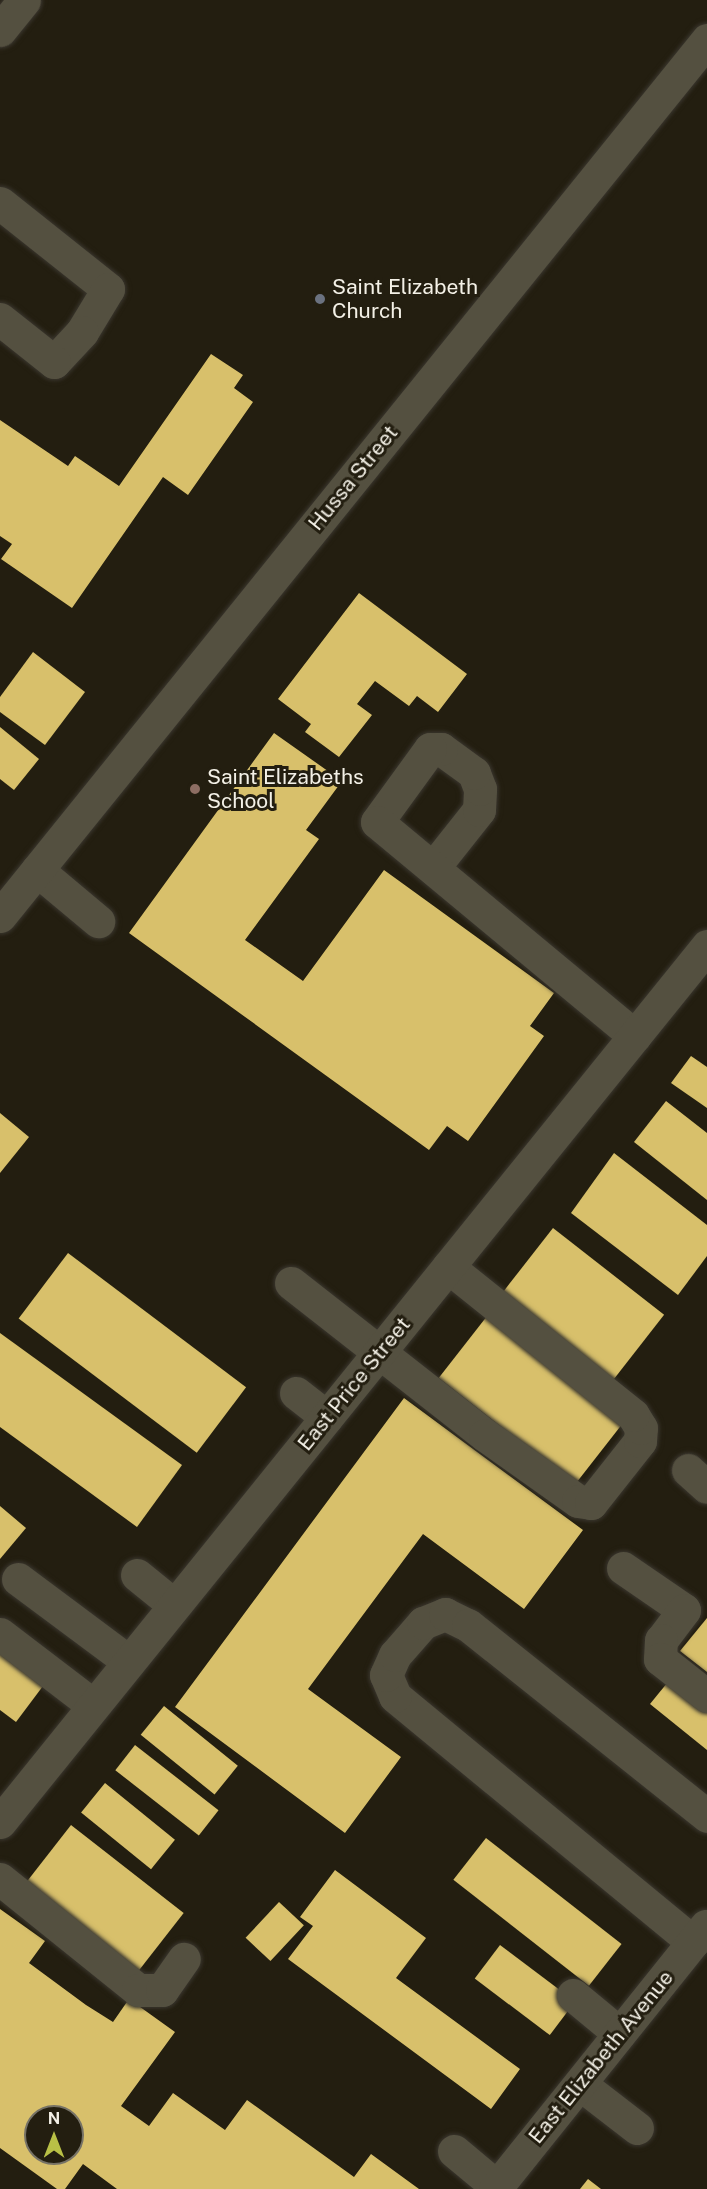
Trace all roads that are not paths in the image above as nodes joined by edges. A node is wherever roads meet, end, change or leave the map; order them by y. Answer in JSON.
{"nodes":[{"id":1,"x":24,"y":0,"type":"edge"},
{"id":2,"x":0,"y":30,"type":"edge"},
{"id":3,"x":707,"y":40,"type":"edge"},
{"id":4,"x":0,"y":203,"type":"edge"},
{"id":5,"x":0,"y":319,"type":"edge"},
{"id":6,"x":433,"y":868,"type":"dead end"},
{"id":7,"x":37,"y":870,"type":"junction"},
{"id":8,"x":0,"y":916,"type":"edge"},
{"id":9,"x":98,"y":921,"type":"dead end"},
{"id":10,"x":707,"y":946,"type":"edge"},
{"id":11,"x":635,"y":1036,"type":"junction"},
{"id":12,"x":448,"y":1267,"type":"junction"},
{"id":13,"x":291,"y":1283,"type":"dead end"},
{"id":14,"x":381,"y":1351,"type":"junction"},
{"id":15,"x":296,"y":1393,"type":"dead end"},
{"id":16,"x":327,"y":1417,"type":"junction"},
{"id":17,"x":623,"y":1568,"type":"dead end"},
{"id":18,"x":137,"y":1575,"type":"dead end"},
{"id":19,"x":18,"y":1580,"type":"dead end"},
{"id":20,"x":174,"y":1605,"type":"junction"},
{"id":21,"x":0,"y":1634,"type":"edge"},
{"id":22,"x":661,"y":1640,"type":"junction"},
{"id":23,"x":128,"y":1661,"type":"junction"},
{"id":24,"x":707,"y":1678,"type":"edge"},
{"id":25,"x":707,"y":1696,"type":"edge"},
{"id":26,"x":93,"y":1705,"type":"junction"},
{"id":27,"x":707,"y":1816,"type":"edge"},
{"id":28,"x":0,"y":1822,"type":"edge"},
{"id":29,"x":0,"y":1879,"type":"edge"},
{"id":30,"x":700,"y":1933,"type":"edge"},
{"id":31,"x":184,"y":1959,"type":"dead end"},
{"id":32,"x":573,"y":1995,"type":"dead end"},
{"id":33,"x":619,"y":2033,"type":"junction"},
{"id":34,"x":579,"y":2084,"type":"junction"},
{"id":35,"x":637,"y":2128,"type":"dead end"},
{"id":36,"x":454,"y":2151,"type":"dead end"},
{"id":37,"x":496,"y":2188,"type":"edge"}],
"edges":[{"from":1,"to":2,"type":"street"},
{"from":3,"to":7,"type":"street","name":"Hussa Street"},
{"from":4,"to":5,"type":"street"},
{"from":6,"to":11,"type":"street"},
{"from":7,"to":8,"type":"street","name":"Hussa Street"},
{"from":7,"to":9,"type":"street"},
{"from":10,"to":11,"type":"street","name":"East Price Street"},
{"from":11,"to":12,"type":"street","name":"East Price Street"},
{"from":12,"to":14,"type":"street","name":"East Price Street"},
{"from":12,"to":14,"type":"street"},
{"from":13,"to":14,"type":"street"},
{"from":14,"to":16,"type":"street","name":"East Price Street"},
{"from":15,"to":16,"type":"street"},
{"from":16,"to":20,"type":"street","name":"East Price Street"},
{"from":17,"to":22,"type":"street"},
{"from":18,"to":20,"type":"street"},
{"from":19,"to":23,"type":"street"},
{"from":20,"to":23,"type":"street","name":"East Price Street"},
{"from":21,"to":26,"type":"street"},
{"from":22,"to":24,"type":"street"},
{"from":22,"to":25,"type":"street"},
{"from":23,"to":26,"type":"street","name":"East Price Street"},
{"from":26,"to":28,"type":"street","name":"East Price Street"},
{"from":27,"to":30,"type":"street"},
{"from":29,"to":31,"type":"street"},
{"from":30,"to":33,"type":"street","name":"East Elizabeth Avenue"},
{"from":32,"to":33,"type":"street"},
{"from":33,"to":34,"type":"street","name":"East Elizabeth Avenue"},
{"from":34,"to":35,"type":"street"},
{"from":34,"to":37,"type":"street","name":"East Elizabeth Avenue"},
{"from":36,"to":37,"type":"street"}]}
